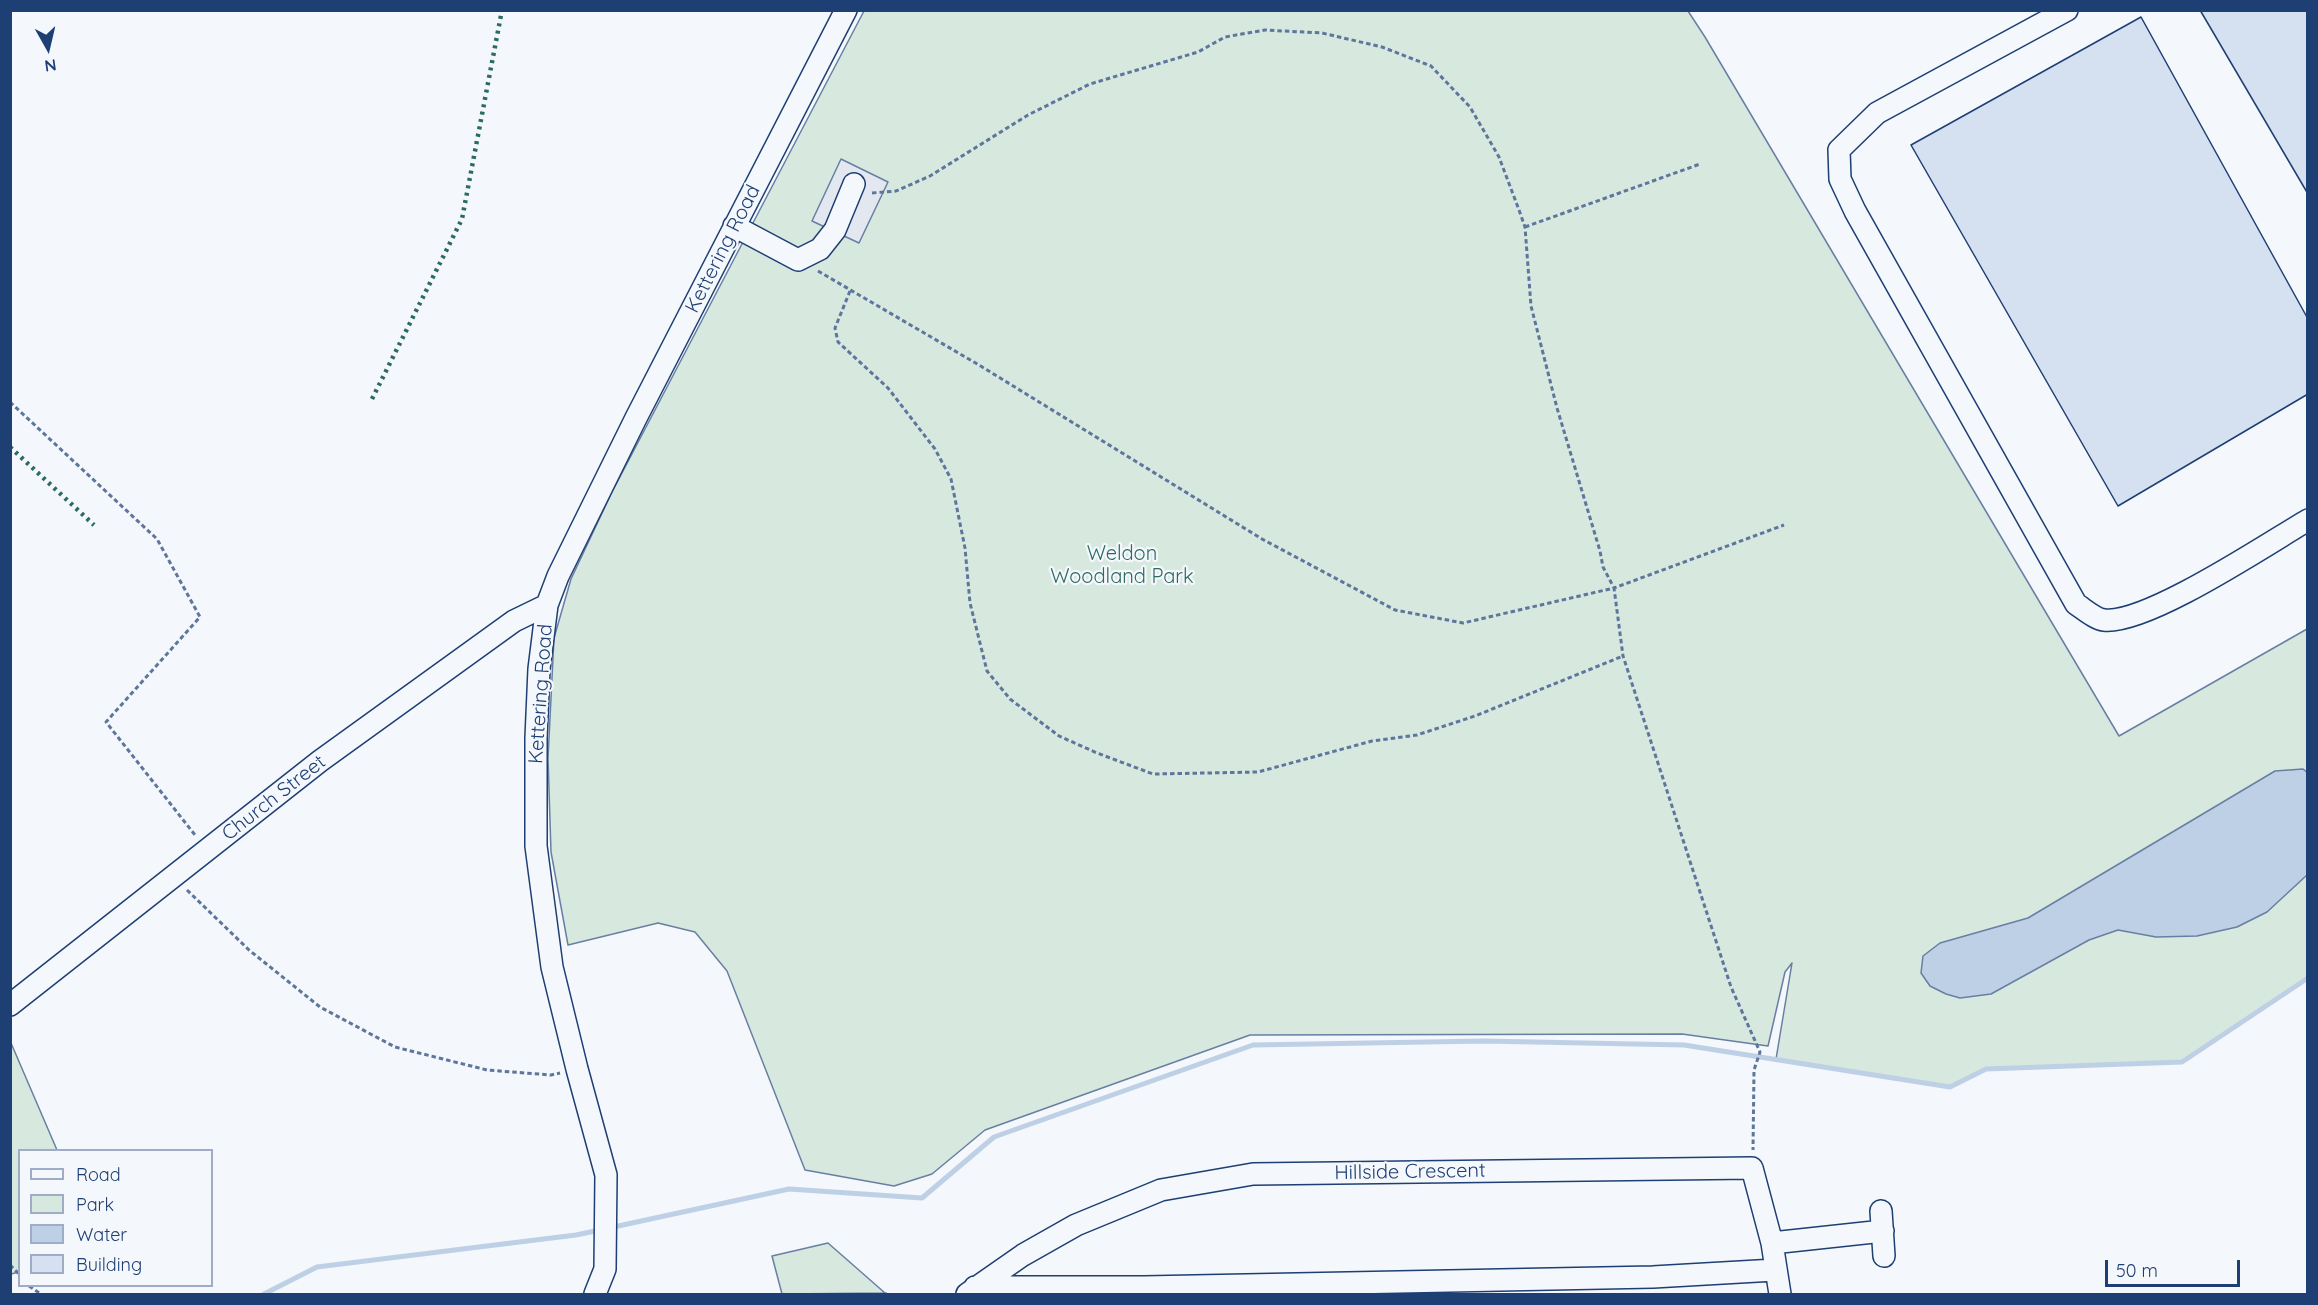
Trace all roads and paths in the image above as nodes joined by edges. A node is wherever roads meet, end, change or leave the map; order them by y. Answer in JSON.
{"nodes":[{"id":1,"x":846,"y":10,"type":"edge"},
{"id":2,"x":2067,"y":10,"type":"edge"},
{"id":3,"x":1700,"y":164,"type":"dead end"},
{"id":4,"x":854,"y":184,"type":"joint"},
{"id":5,"x":734,"y":226,"type":"junction"},
{"id":6,"x":1525,"y":227,"type":"junction"},
{"id":7,"x":798,"y":260,"type":"junction"},
{"id":8,"x":850,"y":291,"type":"junction"},
{"id":9,"x":10,"y":402,"type":"edge"},
{"id":10,"x":2307,"y":520,"type":"edge"},
{"id":11,"x":1784,"y":525,"type":"dead end"},
{"id":12,"x":1614,"y":588,"type":"junction"},
{"id":13,"x":548,"y":605,"type":"junction"},
{"id":14,"x":1623,"y":656,"type":"junction"},
{"id":15,"x":207,"y":851,"type":"junction"},
{"id":16,"x":174,"y":878,"type":"junction"},
{"id":17,"x":10,"y":1005,"type":"edge"},
{"id":18,"x":577,"y":1069,"type":"junction"},
{"id":19,"x":1752,"y":1168,"type":"junction"},
{"id":20,"x":1772,"y":1243,"type":"junction"},
{"id":21,"x":1884,"y":1256,"type":"dead end"},
{"id":22,"x":1775,"y":1270,"type":"junction"},
{"id":23,"x":971,"y":1291,"type":"edge"},
{"id":24,"x":595,"y":1294,"type":"edge"},
{"id":25,"x":1780,"y":1294,"type":"edge"}],
"edges":[{"from":1,"to":5,"type":"street","name":"Kettering Road"},
{"from":2,"to":10,"type":"street"},
{"from":3,"to":6,"type":"path"},
{"from":4,"to":6,"type":"path"},
{"from":4,"to":7,"type":"street"},
{"from":5,"to":7,"type":"street"},
{"from":5,"to":13,"type":"street","name":"Kettering Road"},
{"from":6,"to":12,"type":"path"},
{"from":7,"to":8,"type":"path"},
{"from":8,"to":12,"type":"path"},
{"from":8,"to":14,"type":"path"},
{"from":9,"to":15,"type":"path"},
{"from":11,"to":12,"type":"path"},
{"from":12,"to":14,"type":"path"},
{"from":13,"to":15,"type":"street","name":"Church Street"},
{"from":13,"to":18,"type":"street","name":"Kettering Road"},
{"from":14,"to":19,"type":"path"},
{"from":15,"to":16,"type":"street","name":"Church Street"},
{"from":16,"to":17,"type":"street","name":"Church Street"},
{"from":16,"to":18,"type":"path"},
{"from":18,"to":24,"type":"street","name":"Kettering Road"},
{"from":19,"to":20,"type":"street"},
{"from":19,"to":23,"type":"street","name":"Hillside Crescent"},
{"from":20,"to":21,"type":"street"},
{"from":20,"to":22,"type":"street"},
{"from":22,"to":23,"type":"street"},
{"from":22,"to":25,"type":"street"}]}
